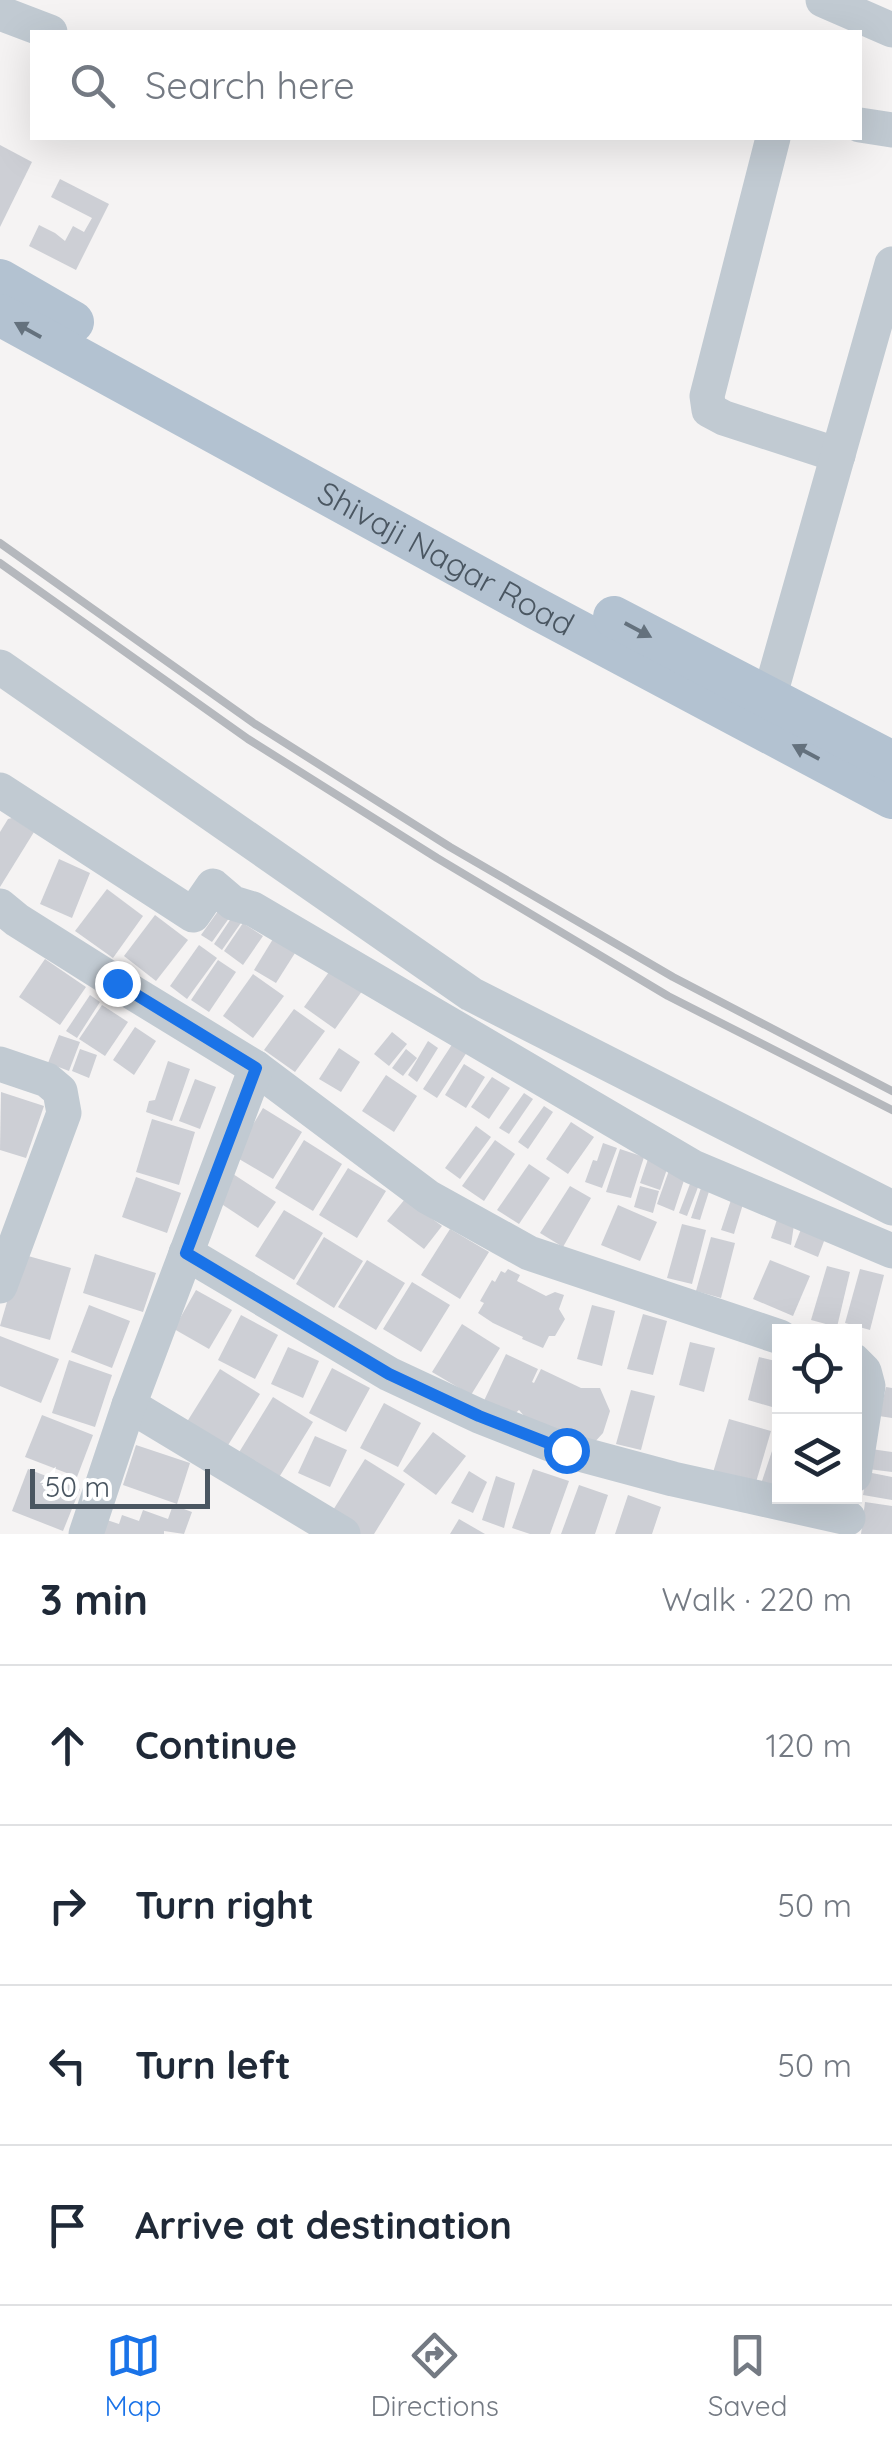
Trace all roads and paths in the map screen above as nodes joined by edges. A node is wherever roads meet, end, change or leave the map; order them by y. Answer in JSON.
{"nodes":[{"id":1,"x":823,"y":0,"type":"edge"},
{"id":2,"x":0,"y":13,"type":"edge"},
{"id":3,"x":45,"y":30,"type":"edge"},
{"id":4,"x":892,"y":30,"type":"edge"},
{"id":5,"x":862,"y":125,"type":"edge"},
{"id":6,"x":892,"y":130,"type":"edge"},
{"id":7,"x":772,"y":140,"type":"edge"},
{"id":8,"x":892,"y":264,"type":"edge"},
{"id":9,"x":0,"y":280,"type":"edge"},
{"id":10,"x":0,"y":314,"type":"edge"},
{"id":11,"x":838,"y":455,"type":"junction"},
{"id":12,"x":0,"y":666,"type":"edge"},
{"id":13,"x":765,"y":714,"type":"junction"},
{"id":14,"x":892,"y":762,"type":"edge"},
{"id":15,"x":0,"y":790,"type":"edge"},
{"id":16,"x":892,"y":798,"type":"edge"},
{"id":17,"x":0,"y":906,"type":"edge"},
{"id":18,"x":0,"y":1064,"type":"edge"},
{"id":19,"x":256,"y":1068,"type":"junction"},
{"id":20,"x":892,"y":1208,"type":"edge"},
{"id":21,"x":892,"y":1251,"type":"edge"},
{"id":22,"x":186,"y":1253,"type":"junction"},
{"id":23,"x":0,"y":1286,"type":"edge"},
{"id":24,"x":772,"y":1334,"type":"edge"},
{"id":25,"x":862,"y":1370,"type":"edge"},
{"id":26,"x":130,"y":1405,"type":"junction"},
{"id":27,"x":862,"y":1424,"type":"edge"},
{"id":28,"x":848,"y":1516,"type":"edge"},
{"id":29,"x":86,"y":1534,"type":"edge"},
{"id":30,"x":343,"y":1534,"type":"edge"}],
"edges":[{"from":1,"to":4,"type":"street"},
{"from":2,"to":3,"type":"street"},
{"from":5,"to":6,"type":"street"},
{"from":7,"to":11,"type":"street"},
{"from":8,"to":11,"type":"street"},
{"from":9,"to":13,"type":"main road","name":"Shivaji Nagar Road","one_way":true},
{"from":13,"to":10,"type":"main road","name":"Shivaji Nagar Road","one_way":true},
{"from":11,"to":13,"type":"street"},
{"from":12,"to":20,"type":"street"},
{"from":13,"to":14,"type":"main road","name":"Shivaji Nagar Road"},
{"from":16,"to":13,"type":"main road","name":"Shivaji Nagar Road","one_way":true},
{"from":15,"to":21,"type":"street"},
{"from":17,"to":19,"type":"street"},
{"from":18,"to":23,"type":"street"},
{"from":19,"to":22,"type":"street"},
{"from":19,"to":24,"type":"street"},
{"from":22,"to":26,"type":"street"},
{"from":22,"to":28,"type":"street"},
{"from":25,"to":27,"type":"street"},
{"from":26,"to":29,"type":"street"},
{"from":26,"to":30,"type":"street"}]}
